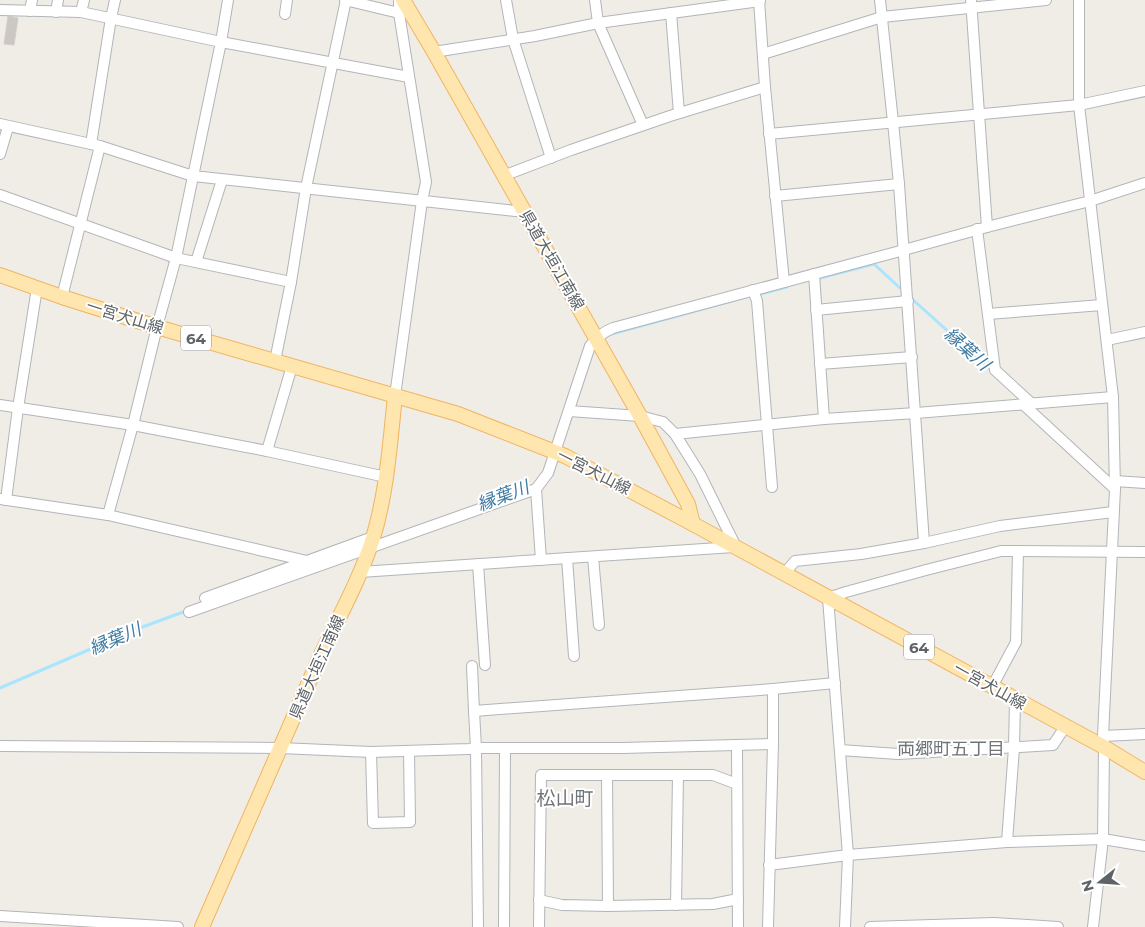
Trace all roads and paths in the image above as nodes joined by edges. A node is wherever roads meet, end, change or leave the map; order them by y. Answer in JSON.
{"nodes":[{"id":1,"x":2,"y":0,"type":"edge"},
{"id":2,"x":32,"y":0,"type":"edge"},
{"id":3,"x":58,"y":0,"type":"edge"},
{"id":4,"x":84,"y":0,"type":"edge"},
{"id":5,"x":115,"y":0,"type":"edge"},
{"id":6,"x":228,"y":0,"type":"edge"},
{"id":7,"x":287,"y":0,"type":"edge"},
{"id":8,"x":346,"y":0,"type":"edge"},
{"id":9,"x":399,"y":0,"type":"edge"},
{"id":10,"x":506,"y":0,"type":"edge"},
{"id":11,"x":595,"y":0,"type":"edge"},
{"id":12,"x":880,"y":0,"type":"edge"},
{"id":13,"x":1046,"y":0,"type":"edge"},
{"id":14,"x":1078,"y":0,"type":"edge"},
{"id":15,"x":760,"y":1,"type":"edge"},
{"id":16,"x":971,"y":4,"type":"edge"},
{"id":17,"x":401,"y":6,"type":"edge"},
{"id":18,"x":0,"y":10,"type":"edge"},
{"id":19,"x":30,"y":11,"type":"junction"},
{"id":20,"x":56,"y":12,"type":"junction"},
{"id":21,"x":81,"y":12,"type":"junction"},
{"id":22,"x":670,"y":13,"type":"junction"},
{"id":23,"x":285,"y":14,"type":"dead end"},
{"id":24,"x":882,"y":17,"type":"junction"},
{"id":25,"x":111,"y":18,"type":"junction"},
{"id":26,"x":598,"y":23,"type":"junction"},
{"id":27,"x":512,"y":39,"type":"junction"},
{"id":28,"x":221,"y":42,"type":"junction"},
{"id":29,"x":434,"y":52,"type":"junction"},
{"id":30,"x":763,"y":54,"type":"junction"},
{"id":31,"x":333,"y":63,"type":"junction"},
{"id":32,"x":409,"y":77,"type":"junction"},
{"id":33,"x":765,"y":88,"type":"junction"},
{"id":34,"x":1145,"y":91,"type":"edge"},
{"id":35,"x":1079,"y":105,"type":"junction"},
{"id":36,"x":679,"y":113,"type":"junction"},
{"id":37,"x":979,"y":115,"type":"junction"},
{"id":38,"x":893,"y":122,"type":"junction"},
{"id":39,"x":643,"y":125,"type":"junction"},
{"id":40,"x":4,"y":126,"type":"edge"},
{"id":41,"x":769,"y":134,"type":"junction"},
{"id":42,"x":96,"y":145,"type":"junction"},
{"id":43,"x":0,"y":154,"type":"edge"},
{"id":44,"x":551,"y":158,"type":"junction"},
{"id":45,"x":193,"y":176,"type":"junction"},
{"id":46,"x":503,"y":176,"type":"junction"},
{"id":47,"x":222,"y":180,"type":"junction"},
{"id":48,"x":1145,"y":183,"type":"edge"},
{"id":49,"x":899,"y":184,"type":"junction"},
{"id":50,"x":306,"y":188,"type":"junction"},
{"id":51,"x":0,"y":195,"type":"edge"},
{"id":52,"x":775,"y":196,"type":"junction"},
{"id":53,"x":422,"y":201,"type":"junction"},
{"id":54,"x":1090,"y":201,"type":"junction"},
{"id":55,"x":525,"y":212,"type":"junction"},
{"id":56,"x":80,"y":224,"type":"junction"},
{"id":57,"x":982,"y":228,"type":"junction"},
{"id":58,"x":904,"y":250,"type":"junction"},
{"id":59,"x":176,"y":258,"type":"junction"},
{"id":60,"x":196,"y":262,"type":"junction"},
{"id":61,"x":814,"y":274,"type":"junction"},
{"id":62,"x":0,"y":275,"type":"edge"},
{"id":63,"x":291,"y":282,"type":"junction"},
{"id":64,"x":784,"y":282,"type":"junction"},
{"id":65,"x":36,"y":288,"type":"junction"},
{"id":66,"x":753,"y":290,"type":"junction"},
{"id":67,"x":62,"y":297,"type":"junction"},
{"id":68,"x":908,"y":301,"type":"junction"},
{"id":69,"x":1102,"y":305,"type":"junction"},
{"id":70,"x":816,"y":310,"type":"junction"},
{"id":71,"x":988,"y":314,"type":"junction"},
{"id":72,"x":157,"y":327,"type":"junction"},
{"id":73,"x":1145,"y":332,"type":"edge"},
{"id":74,"x":596,"y":338,"type":"junction"},
{"id":75,"x":1107,"y":340,"type":"junction"},
{"id":76,"x":912,"y":357,"type":"junction"},
{"id":77,"x":275,"y":361,"type":"junction"},
{"id":78,"x":820,"y":364,"type":"junction"},
{"id":79,"x":292,"y":366,"type":"junction"},
{"id":80,"x":395,"y":396,"type":"junction"},
{"id":81,"x":1112,"y":397,"type":"junction"},
{"id":82,"x":0,"y":405,"type":"edge"},
{"id":83,"x":1028,"y":405,"type":"junction"},
{"id":84,"x":18,"y":408,"type":"junction"},
{"id":85,"x":569,"y":410,"type":"junction"},
{"id":86,"x":916,"y":414,"type":"junction"},
{"id":87,"x":640,"y":416,"type":"junction"},
{"id":88,"x":824,"y":419,"type":"junction"},
{"id":89,"x":766,"y":424,"type":"junction"},
{"id":90,"x":133,"y":425,"type":"junction"},
{"id":91,"x":675,"y":434,"type":"junction"},
{"id":92,"x":267,"y":452,"type":"junction"},
{"id":93,"x":556,"y":452,"type":"junction"},
{"id":94,"x":386,"y":477,"type":"junction"},
{"id":95,"x":1145,"y":483,"type":"edge"},
{"id":96,"x":1115,"y":485,"type":"junction"},
{"id":97,"x":772,"y":487,"type":"dead end"},
{"id":98,"x":536,"y":489,"type":"junction"},
{"id":99,"x":3,"y":500,"type":"edge"},
{"id":100,"x":1113,"y":512,"type":"junction"},
{"id":101,"x":108,"y":515,"type":"junction"},
{"id":102,"x":693,"y":524,"type":"junction"},
{"id":103,"x":372,"y":543,"type":"junction"},
{"id":104,"x":924,"y":543,"type":"junction"},
{"id":105,"x":736,"y":548,"type":"junction"},
{"id":106,"x":1018,"y":551,"type":"junction"},
{"id":107,"x":1111,"y":551,"type":"junction"},
{"id":108,"x":1145,"y":552,"type":"edge"},
{"id":109,"x":593,"y":557,"type":"junction"},
{"id":110,"x":567,"y":558,"type":"junction"},
{"id":111,"x":541,"y":560,"type":"junction"},
{"id":112,"x":478,"y":564,"type":"junction"},
{"id":113,"x":305,"y":566,"type":"junction"},
{"id":114,"x":360,"y":572,"type":"junction"},
{"id":115,"x":784,"y":573,"type":"junction"},
{"id":116,"x":240,"y":590,"type":"junction"},
{"id":117,"x":205,"y":598,"type":"dead end"},
{"id":118,"x":828,"y":598,"type":"junction"},
{"id":119,"x":188,"y":612,"type":"dead end"},
{"id":120,"x":599,"y":626,"type":"dead end"},
{"id":121,"x":574,"y":656,"type":"dead end"},
{"id":122,"x":472,"y":666,"type":"dead end"},
{"id":123,"x":485,"y":666,"type":"dead end"},
{"id":124,"x":835,"y":683,"type":"junction"},
{"id":125,"x":992,"y":687,"type":"junction"},
{"id":126,"x":773,"y":689,"type":"junction"},
{"id":127,"x":1015,"y":700,"type":"junction"},
{"id":128,"x":474,"y":711,"type":"junction"},
{"id":129,"x":1065,"y":727,"type":"junction"},
{"id":130,"x":1145,"y":734,"type":"edge"},
{"id":131,"x":1103,"y":742,"type":"junction"},
{"id":132,"x":773,"y":744,"type":"junction"},
{"id":133,"x":737,"y":745,"type":"junction"},
{"id":134,"x":0,"y":746,"type":"edge"},
{"id":135,"x":280,"y":748,"type":"junction"},
{"id":136,"x":476,"y":748,"type":"junction"},
{"id":137,"x":505,"y":748,"type":"junction"},
{"id":138,"x":1014,"y":748,"type":"junction"},
{"id":139,"x":840,"y":750,"type":"junction"},
{"id":140,"x":409,"y":751,"type":"junction"},
{"id":141,"x":371,"y":752,"type":"junction"},
{"id":142,"x":1145,"y":772,"type":"edge"},
{"id":143,"x":607,"y":775,"type":"junction"},
{"id":144,"x":678,"y":775,"type":"junction"},
{"id":145,"x":737,"y":784,"type":"junction"},
{"id":146,"x":1103,"y":839,"type":"junction"},
{"id":147,"x":1007,"y":842,"type":"junction"},
{"id":148,"x":1145,"y":846,"type":"edge"},
{"id":149,"x":848,"y":855,"type":"junction"},
{"id":150,"x":769,"y":865,"type":"junction"},
{"id":151,"x":738,"y":899,"type":"junction"},
{"id":152,"x":539,"y":900,"type":"junction"},
{"id":153,"x":676,"y":905,"type":"junction"},
{"id":154,"x":608,"y":906,"type":"junction"},
{"id":155,"x":0,"y":916,"type":"edge"},
{"id":156,"x":178,"y":927,"type":"edge"},
{"id":157,"x":202,"y":927,"type":"edge"},
{"id":158,"x":478,"y":927,"type":"edge"},
{"id":159,"x":504,"y":927,"type":"edge"},
{"id":160,"x":539,"y":927,"type":"edge"},
{"id":161,"x":738,"y":927,"type":"edge"},
{"id":162,"x":768,"y":927,"type":"edge"},
{"id":163,"x":845,"y":927,"type":"edge"},
{"id":164,"x":870,"y":927,"type":"edge"},
{"id":165,"x":1058,"y":927,"type":"edge"},
{"id":166,"x":1093,"y":927,"type":"edge"}],
"edges":[{"from":1,"to":18,"type":"street"},
{"from":2,"to":19,"type":"street"},
{"from":3,"to":20,"type":"street"},
{"from":4,"to":21,"type":"street"},
{"from":5,"to":25,"type":"street"},
{"from":6,"to":28,"type":"street"},
{"from":7,"to":23,"type":"street"},
{"from":8,"to":17,"type":"street"},
{"from":8,"to":31,"type":"street"},
{"from":9,"to":17,"type":"street"},
{"from":10,"to":27,"type":"street"},
{"from":11,"to":26,"type":"street"},
{"from":12,"to":24,"type":"street"},
{"from":13,"to":16,"type":"street"},
{"from":14,"to":35,"type":"street"},
{"from":15,"to":22,"type":"street"},
{"from":15,"to":30,"type":"street"},
{"from":16,"to":24,"type":"street"},
{"from":16,"to":37,"type":"street"},
{"from":17,"to":29,"type":"main road","name":"県道大垣江南線"},
{"from":17,"to":32,"type":"street"},
{"from":18,"to":19,"type":"street"},
{"from":19,"to":20,"type":"street"},
{"from":20,"to":21,"type":"street"},
{"from":21,"to":25,"type":"street"},
{"from":22,"to":26,"type":"street"},
{"from":22,"to":36,"type":"street"},
{"from":24,"to":30,"type":"street"},
{"from":24,"to":38,"type":"street"},
{"from":25,"to":28,"type":"street"},
{"from":25,"to":42,"type":"street"},
{"from":26,"to":27,"type":"street"},
{"from":26,"to":39,"type":"street"},
{"from":27,"to":29,"type":"street"},
{"from":27,"to":44,"type":"street"},
{"from":28,"to":31,"type":"street"},
{"from":28,"to":45,"type":"street"},
{"from":29,"to":46,"type":"main road","name":"県道大垣江南線"},
{"from":30,"to":33,"type":"street"},
{"from":31,"to":32,"type":"street"},
{"from":31,"to":50,"type":"street"},
{"from":32,"to":53,"type":"street"},
{"from":33,"to":36,"type":"street"},
{"from":33,"to":41,"type":"street"},
{"from":34,"to":35,"type":"street"},
{"from":35,"to":37,"type":"street"},
{"from":35,"to":54,"type":"street"},
{"from":36,"to":39,"type":"street"},
{"from":37,"to":38,"type":"street"},
{"from":37,"to":57,"type":"street"},
{"from":38,"to":41,"type":"street"},
{"from":38,"to":49,"type":"street"},
{"from":39,"to":44,"type":"street"},
{"from":40,"to":42,"type":"street"},
{"from":40,"to":43,"type":"street"},
{"from":41,"to":52,"type":"street"},
{"from":42,"to":45,"type":"street"},
{"from":42,"to":56,"type":"street"},
{"from":44,"to":46,"type":"street"},
{"from":45,"to":47,"type":"street"},
{"from":45,"to":59,"type":"street"},
{"from":46,"to":55,"type":"main road","name":"県道大垣江南線"},
{"from":47,"to":50,"type":"street"},
{"from":47,"to":60,"type":"street"},
{"from":48,"to":54,"type":"street"},
{"from":49,"to":52,"type":"street"},
{"from":49,"to":58,"type":"street"},
{"from":50,"to":53,"type":"street"},
{"from":50,"to":63,"type":"street"},
{"from":51,"to":56,"type":"street"},
{"from":52,"to":64,"type":"street"},
{"from":53,"to":55,"type":"street"},
{"from":53,"to":80,"type":"street"},
{"from":54,"to":57,"type":"street"},
{"from":54,"to":69,"type":"street"},
{"from":55,"to":74,"type":"main road","name":"県道大垣江南線"},
{"from":56,"to":59,"type":"street"},
{"from":56,"to":67,"type":"street"},
{"from":57,"to":58,"type":"street"},
{"from":57,"to":71,"type":"street"},
{"from":58,"to":61,"type":"street"},
{"from":58,"to":68,"type":"street"},
{"from":59,"to":60,"type":"street"},
{"from":59,"to":72,"type":"street"},
{"from":60,"to":63,"type":"street"},
{"from":61,"to":64,"type":"street"},
{"from":61,"to":70,"type":"street"},
{"from":62,"to":65,"type":"main road","name":"一宮犬山線","number":"64"},
{"from":63,"to":77,"type":"street"},
{"from":64,"to":66,"type":"street"},
{"from":65,"to":67,"type":"main road","name":"一宮犬山線","number":"64"},
{"from":65,"to":84,"type":"street"},
{"from":66,"to":74,"type":"street"},
{"from":66,"to":89,"type":"street"},
{"from":67,"to":72,"type":"main road","name":"一宮犬山線","number":"64"},
{"from":68,"to":70,"type":"street"},
{"from":68,"to":76,"type":"street"},
{"from":69,"to":71,"type":"street"},
{"from":69,"to":75,"type":"street"},
{"from":70,"to":78,"type":"street"},
{"from":71,"to":83,"type":"street"},
{"from":72,"to":77,"type":"main road","name":"一宮犬山線","number":"64"},
{"from":72,"to":90,"type":"street"},
{"from":73,"to":75,"type":"street"},
{"from":74,"to":85,"type":"street"},
{"from":74,"to":87,"type":"main road","name":"県道大垣江南線"},
{"from":75,"to":81,"type":"street"},
{"from":76,"to":78,"type":"street"},
{"from":76,"to":86,"type":"street"},
{"from":77,"to":79,"type":"main road","name":"一宮犬山線","number":"64"},
{"from":78,"to":88,"type":"street"},
{"from":79,"to":80,"type":"main road","name":"一宮犬山線","number":"64"},
{"from":79,"to":92,"type":"street"},
{"from":80,"to":93,"type":"main road","name":"一宮犬山線","number":"64"},
{"from":80,"to":94,"type":"main road","name":"県道大垣江南線"},
{"from":81,"to":83,"type":"street"},
{"from":81,"to":96,"type":"street"},
{"from":82,"to":84,"type":"street"},
{"from":83,"to":86,"type":"street"},
{"from":83,"to":96,"type":"street"},
{"from":84,"to":90,"type":"street"},
{"from":84,"to":99,"type":"street"},
{"from":85,"to":87,"type":"street"},
{"from":85,"to":93,"type":"street"},
{"from":86,"to":88,"type":"street"},
{"from":86,"to":104,"type":"street"},
{"from":87,"to":91,"type":"street"},
{"from":87,"to":102,"type":"main road","name":"県道大垣江南線"},
{"from":88,"to":89,"type":"street"},
{"from":89,"to":91,"type":"street"},
{"from":89,"to":97,"type":"street"},
{"from":90,"to":92,"type":"street"},
{"from":90,"to":101,"type":"street"},
{"from":91,"to":105,"type":"street"},
{"from":92,"to":94,"type":"street"},
{"from":93,"to":98,"type":"street"},
{"from":93,"to":102,"type":"main road","name":"一宮犬山線","number":"64"},
{"from":94,"to":103,"type":"main road","name":"県道大垣江南線"},
{"from":95,"to":96,"type":"street"},
{"from":96,"to":100,"type":"street"},
{"from":98,"to":103,"type":"street"},
{"from":98,"to":111,"type":"street"},
{"from":99,"to":101,"type":"street"},
{"from":100,"to":104,"type":"street"},
{"from":100,"to":107,"type":"street"},
{"from":101,"to":113,"type":"street"},
{"from":102,"to":105,"type":"main road","name":"一宮犬山線","number":"64"},
{"from":103,"to":113,"type":"street"},
{"from":103,"to":114,"type":"main road","name":"県道大垣江南線"},
{"from":104,"to":115,"type":"street"},
{"from":105,"to":109,"type":"street"},
{"from":105,"to":115,"type":"main road","name":"一宮犬山線","number":"64"},
{"from":106,"to":107,"type":"street"},
{"from":106,"to":118,"type":"street"},
{"from":106,"to":125,"type":"street"},
{"from":107,"to":108,"type":"street"},
{"from":107,"to":131,"type":"street"},
{"from":109,"to":110,"type":"street"},
{"from":109,"to":120,"type":"street"},
{"from":110,"to":111,"type":"street"},
{"from":110,"to":121,"type":"street"},
{"from":111,"to":112,"type":"street"},
{"from":112,"to":114,"type":"street"},
{"from":112,"to":123,"type":"street"},
{"from":113,"to":116,"type":"street"},
{"from":114,"to":135,"type":"main road","name":"県道大垣江南線"},
{"from":115,"to":118,"type":"main road","name":"一宮犬山線","number":"64"},
{"from":116,"to":117,"type":"street"},
{"from":116,"to":119,"type":"street"},
{"from":118,"to":124,"type":"street"},
{"from":118,"to":125,"type":"main road","name":"一宮犬山線","number":"64"},
{"from":122,"to":128,"type":"street"},
{"from":124,"to":126,"type":"street"},
{"from":124,"to":139,"type":"street"},
{"from":125,"to":127,"type":"main road","name":"一宮犬山線","number":"64"},
{"from":126,"to":128,"type":"street"},
{"from":126,"to":132,"type":"street"},
{"from":127,"to":129,"type":"main road","name":"一宮犬山線","number":"64"},
{"from":127,"to":138,"type":"street"},
{"from":128,"to":136,"type":"street"},
{"from":129,"to":131,"type":"main road","name":"一宮犬山線","number":"64"},
{"from":129,"to":138,"type":"street"},
{"from":130,"to":131,"type":"street"},
{"from":131,"to":142,"type":"main road","name":"一宮犬山線","number":"64"},
{"from":131,"to":146,"type":"street"},
{"from":132,"to":133,"type":"street"},
{"from":132,"to":150,"type":"street"},
{"from":133,"to":137,"type":"street"},
{"from":133,"to":145,"type":"street"},
{"from":134,"to":135,"type":"street"},
{"from":135,"to":141,"type":"street"},
{"from":135,"to":157,"type":"main road","name":"県道大垣江南線"},
{"from":136,"to":137,"type":"street"},
{"from":136,"to":140,"type":"street"},
{"from":136,"to":158,"type":"street"},
{"from":137,"to":159,"type":"street"},
{"from":138,"to":139,"type":"street"},
{"from":138,"to":147,"type":"street"},
{"from":139,"to":149,"type":"street"},
{"from":140,"to":141,"type":"street"},
{"from":140,"to":141,"type":"street"},
{"from":143,"to":144,"type":"street"},
{"from":143,"to":152,"type":"street"},
{"from":143,"to":154,"type":"street"},
{"from":144,"to":145,"type":"street"},
{"from":144,"to":153,"type":"street"},
{"from":145,"to":151,"type":"street"},
{"from":146,"to":147,"type":"street"},
{"from":146,"to":148,"type":"street"},
{"from":146,"to":166,"type":"street"},
{"from":147,"to":149,"type":"street"},
{"from":149,"to":150,"type":"street"},
{"from":149,"to":163,"type":"street"},
{"from":150,"to":162,"type":"street"},
{"from":151,"to":153,"type":"street"},
{"from":151,"to":161,"type":"street"},
{"from":152,"to":154,"type":"street"},
{"from":152,"to":160,"type":"street"},
{"from":153,"to":154,"type":"street"},
{"from":155,"to":156,"type":"street"},
{"from":164,"to":165,"type":"street"}]}
